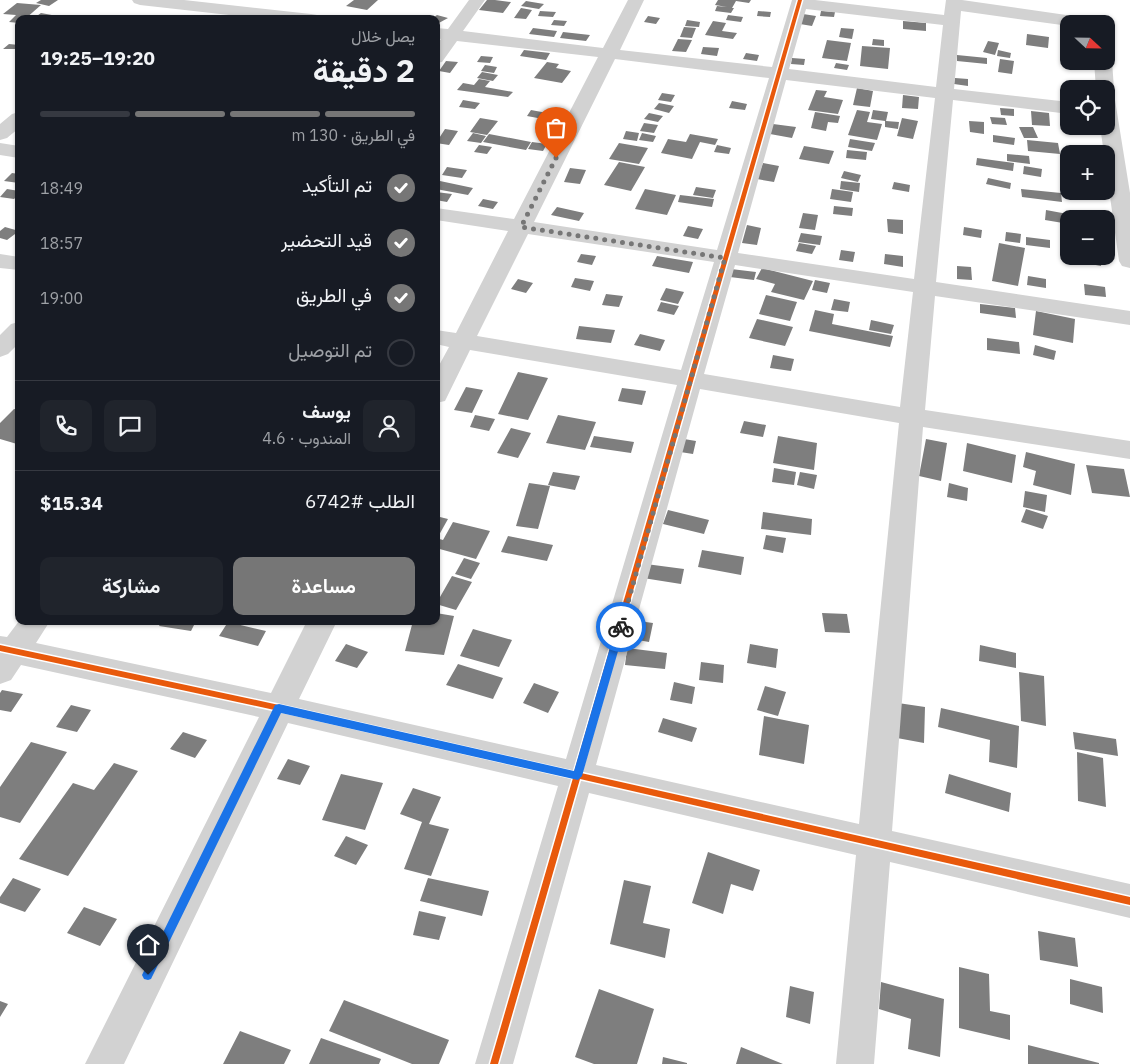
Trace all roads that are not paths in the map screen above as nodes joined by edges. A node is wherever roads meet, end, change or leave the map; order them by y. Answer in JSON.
{"nodes":[{"id":1,"x":477,"y":0,"type":"edge"},
{"id":2,"x":636,"y":0,"type":"edge"},
{"id":3,"x":799,"y":1,"type":"edge"},
{"id":4,"x":144,"y":4,"type":"edge"},
{"id":5,"x":953,"y":9,"type":"edge"},
{"id":6,"x":307,"y":15,"type":"edge"},
{"id":7,"x":1060,"y":20,"type":"edge"},
{"id":8,"x":445,"y":34,"type":"edge"},
{"id":9,"x":440,"y":47,"type":"edge"},
{"id":10,"x":610,"y":53,"type":"junction"},
{"id":11,"x":780,"y":74,"type":"junction"},
{"id":12,"x":946,"y":94,"type":"junction"},
{"id":13,"x":1060,"y":107,"type":"edge"},
{"id":14,"x":15,"y":121,"type":"edge"},
{"id":15,"x":0,"y":134,"type":"edge"},
{"id":16,"x":1114,"y":135,"type":"edge"},
{"id":17,"x":0,"y":149,"type":"edge"},
{"id":18,"x":15,"y":151,"type":"edge"},
{"id":19,"x":440,"y":215,"type":"edge"},
{"id":20,"x":521,"y":227,"type":"junction"},
{"id":21,"x":725,"y":258,"type":"junction"},
{"id":22,"x":0,"y":261,"type":"edge"},
{"id":23,"x":1130,"y":261,"type":"edge"},
{"id":24,"x":15,"y":263,"type":"edge"},
{"id":25,"x":926,"y":286,"type":"junction"},
{"id":26,"x":1130,"y":318,"type":"edge"},
{"id":27,"x":15,"y":333,"type":"edge"},
{"id":28,"x":440,"y":338,"type":"edge"},
{"id":29,"x":463,"y":342,"type":"junction"},
{"id":30,"x":0,"y":349,"type":"edge"},
{"id":31,"x":692,"y":380,"type":"junction"},
{"id":32,"x":440,"y":387,"type":"edge"},
{"id":33,"x":912,"y":417,"type":"junction"},
{"id":34,"x":1130,"y":450,"type":"edge"},
{"id":35,"x":32,"y":625,"type":"edge"},
{"id":36,"x":320,"y":625,"type":"edge"},
{"id":37,"x":4,"y":657,"type":"edge"},
{"id":38,"x":279,"y":708,"type":"junction"},
{"id":39,"x":578,"y":776,"type":"junction"},
{"id":40,"x":874,"y":844,"type":"junction"},
{"id":41,"x":1130,"y":901,"type":"edge"},
{"id":42,"x":104,"y":1064,"type":"edge"},
{"id":43,"x":494,"y":1064,"type":"edge"},
{"id":44,"x":855,"y":1064,"type":"edge"}],
"edges":[{"from":1,"to":8,"type":"street"},
{"from":2,"to":10,"type":"street"},
{"from":3,"to":5,"type":"street"},
{"from":3,"to":11,"type":"street"},
{"from":4,"to":6,"type":"street"},
{"from":5,"to":7,"type":"street"},
{"from":5,"to":12,"type":"street"},
{"from":8,"to":9,"type":"street"},
{"from":8,"to":10,"type":"street"},
{"from":10,"to":11,"type":"street"},
{"from":10,"to":20,"type":"street"},
{"from":11,"to":12,"type":"street"},
{"from":11,"to":21,"type":"street"},
{"from":12,"to":13,"type":"street"},
{"from":12,"to":25,"type":"street"},
{"from":14,"to":15,"type":"street"},
{"from":16,"to":23,"type":"street"},
{"from":17,"to":18,"type":"street"},
{"from":19,"to":20,"type":"street"},
{"from":20,"to":21,"type":"street"},
{"from":20,"to":29,"type":"street"},
{"from":21,"to":25,"type":"street"},
{"from":21,"to":31,"type":"street"},
{"from":22,"to":24,"type":"street"},
{"from":25,"to":26,"type":"street"},
{"from":25,"to":33,"type":"street"},
{"from":27,"to":30,"type":"street"},
{"from":28,"to":29,"type":"street"},
{"from":29,"to":31,"type":"street"},
{"from":29,"to":32,"type":"street"},
{"from":31,"to":33,"type":"street"},
{"from":31,"to":39,"type":"street"},
{"from":33,"to":34,"type":"street"},
{"from":33,"to":40,"type":"street"},
{"from":35,"to":37,"type":"street"},
{"from":36,"to":38,"type":"street"},
{"from":37,"to":38,"type":"street"},
{"from":38,"to":39,"type":"street"},
{"from":38,"to":42,"type":"street"},
{"from":39,"to":40,"type":"street"},
{"from":39,"to":43,"type":"street"},
{"from":40,"to":41,"type":"street"},
{"from":40,"to":44,"type":"street"}]}
